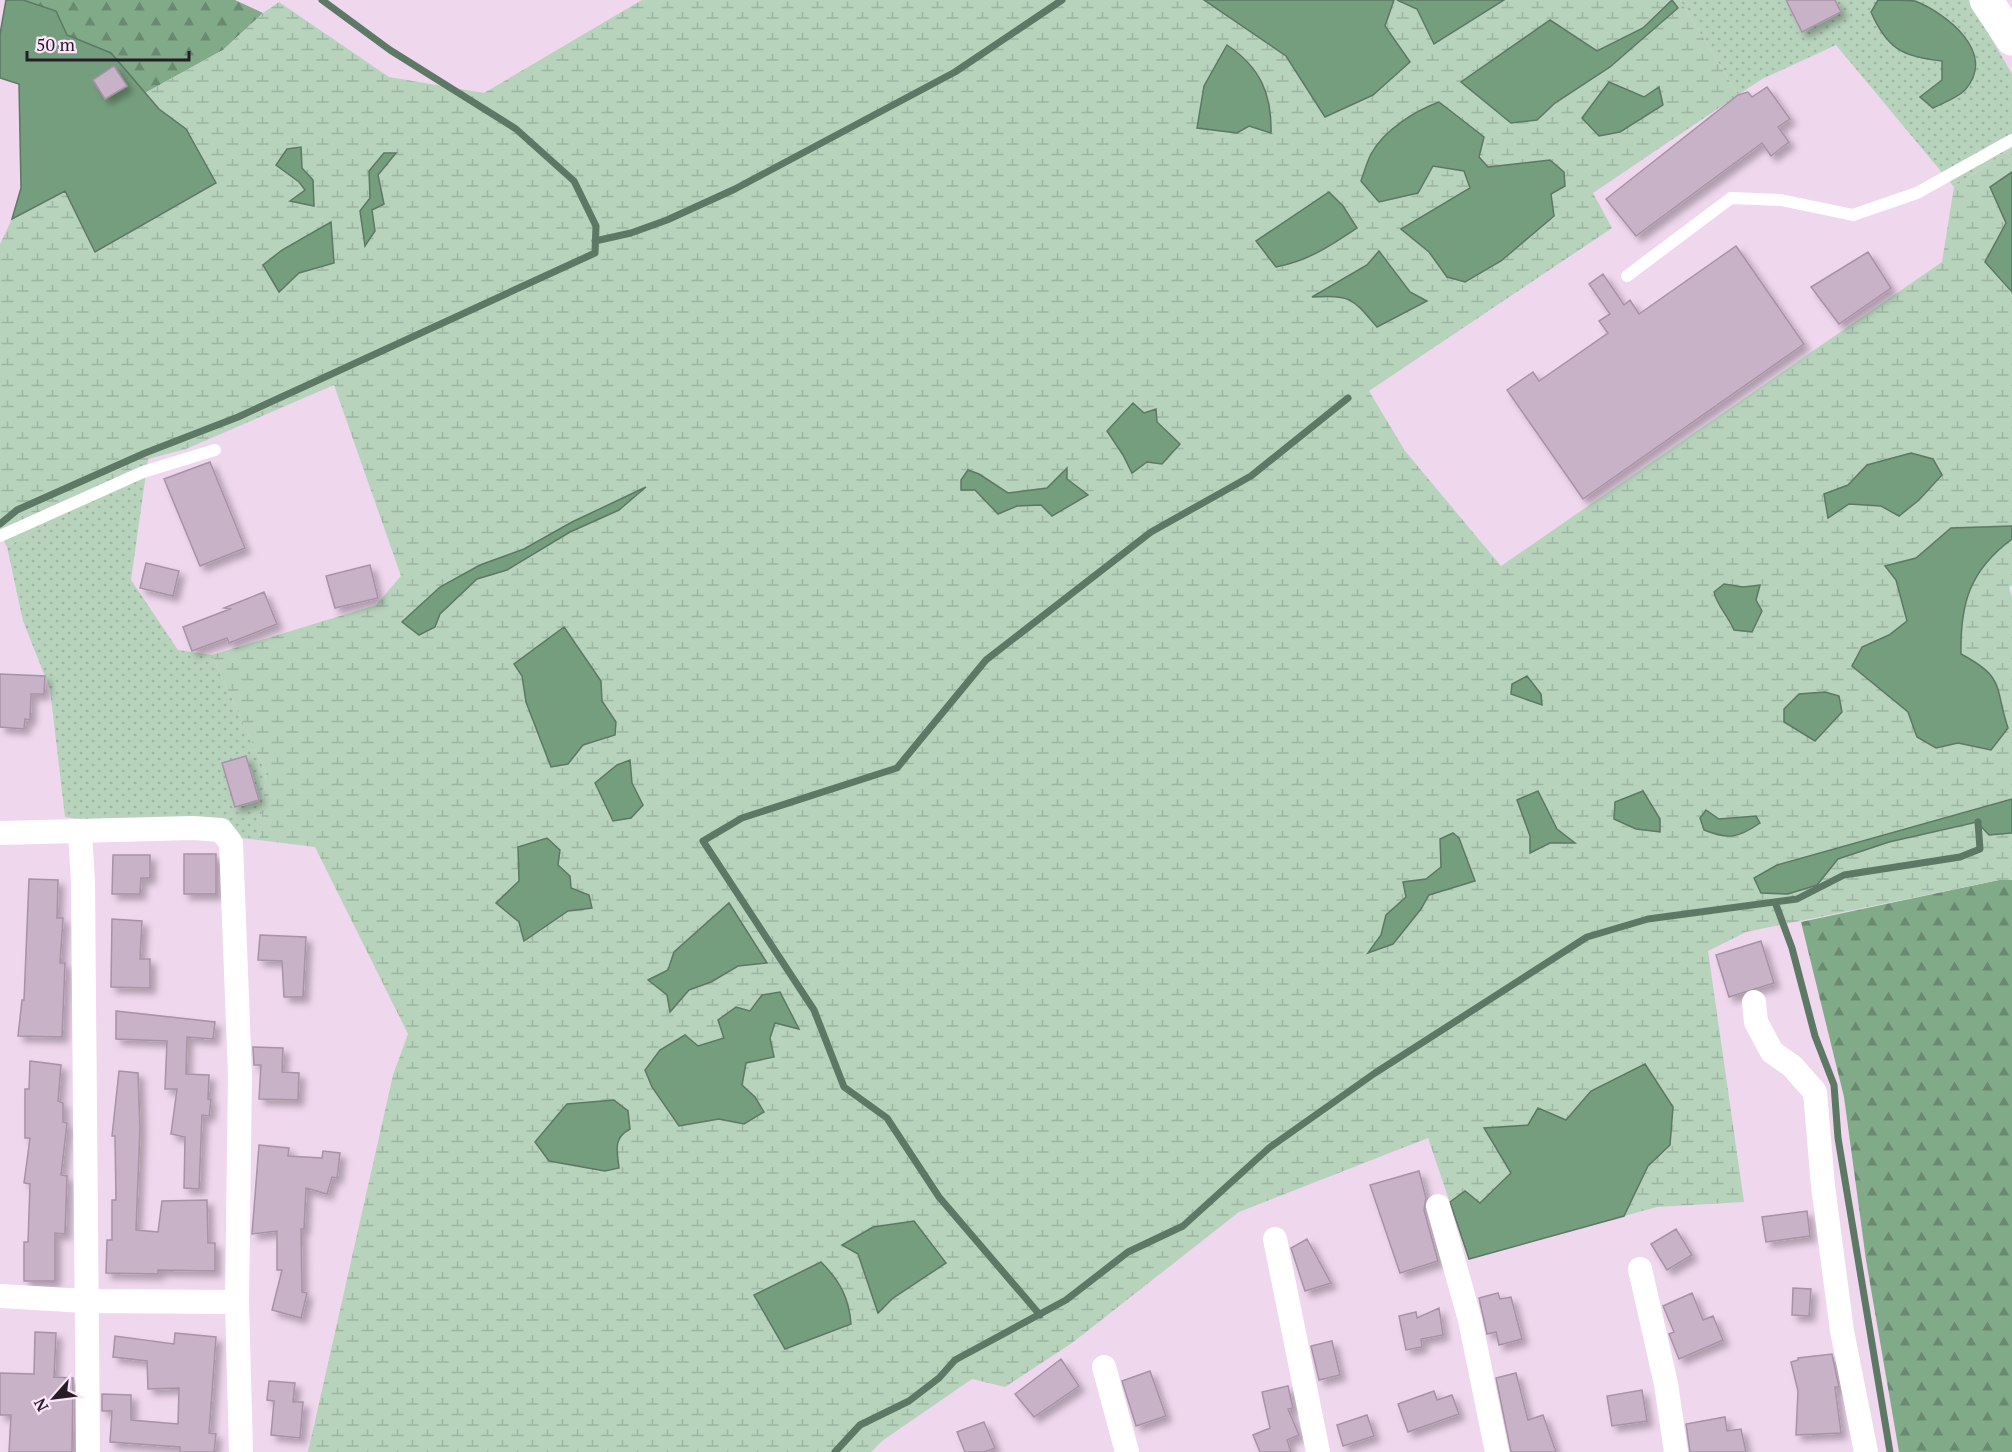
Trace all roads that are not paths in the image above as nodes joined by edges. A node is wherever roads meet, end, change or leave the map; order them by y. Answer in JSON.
{"nodes":[{"id":1,"x":1986,"y":0,"type":"edge"},
{"id":2,"x":2012,"y":39,"type":"edge"},
{"id":3,"x":2012,"y":140,"type":"edge"},
{"id":4,"x":1627,"y":276,"type":"dead end"},
{"id":5,"x":215,"y":450,"type":"dead end"},
{"id":6,"x":0,"y":536,"type":"edge"},
{"id":7,"x":80,"y":832,"type":"junction"},
{"id":8,"x":0,"y":833,"type":"edge"},
{"id":9,"x":1754,"y":1002,"type":"dead end"},
{"id":10,"x":1438,"y":1206,"type":"dead end"},
{"id":11,"x":1275,"y":1239,"type":"dead end"},
{"id":12,"x":1640,"y":1269,"type":"dead end"},
{"id":13,"x":0,"y":1296,"type":"edge"},
{"id":14,"x":85,"y":1301,"type":"junction"},
{"id":15,"x":237,"y":1302,"type":"junction"},
{"id":16,"x":1104,"y":1367,"type":"dead end"},
{"id":17,"x":88,"y":1452,"type":"edge"},
{"id":18,"x":241,"y":1452,"type":"edge"},
{"id":19,"x":1127,"y":1452,"type":"edge"},
{"id":20,"x":1318,"y":1452,"type":"edge"},
{"id":21,"x":1497,"y":1452,"type":"edge"},
{"id":22,"x":1676,"y":1452,"type":"edge"},
{"id":23,"x":1866,"y":1452,"type":"edge"}],
"edges":[{"from":1,"to":2,"type":"main road"},
{"from":3,"to":4,"type":"lane"},
{"from":5,"to":6,"type":"lane"},
{"from":7,"to":8,"type":"street"},
{"from":7,"to":14,"type":"street"},
{"from":7,"to":15,"type":"street"},
{"from":9,"to":23,"type":"street"},
{"from":10,"to":21,"type":"street"},
{"from":11,"to":20,"type":"street"},
{"from":12,"to":22,"type":"street"},
{"from":13,"to":14,"type":"street"},
{"from":14,"to":15,"type":"street"},
{"from":14,"to":17,"type":"street"},
{"from":15,"to":18,"type":"street"},
{"from":16,"to":19,"type":"street"}]}
